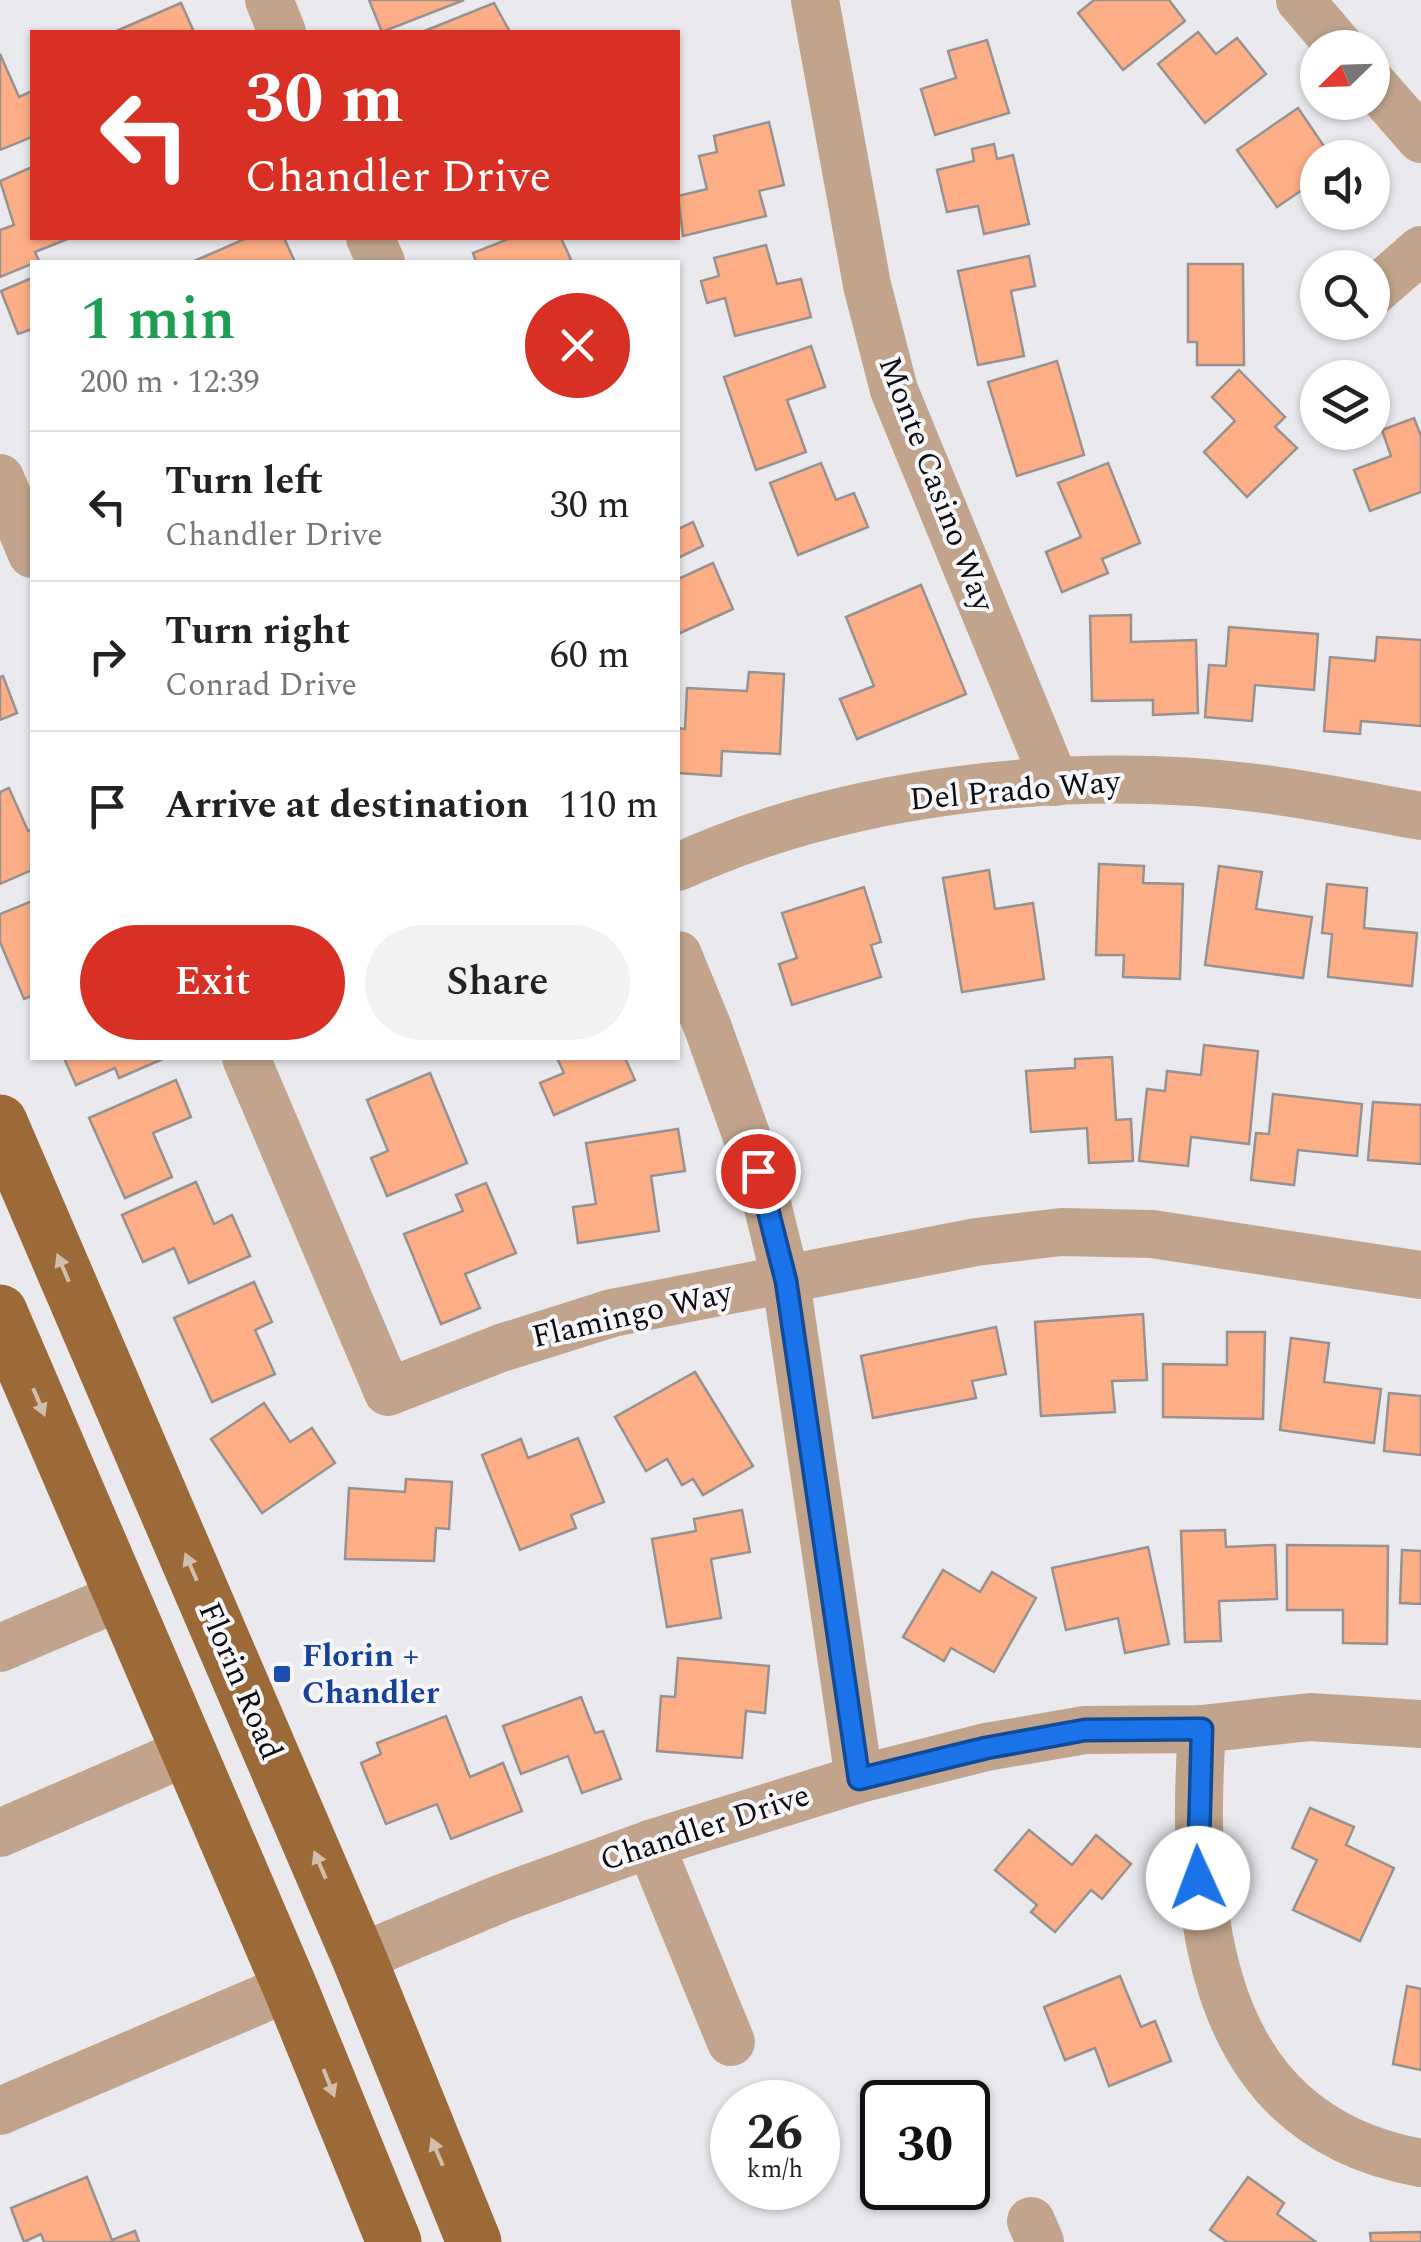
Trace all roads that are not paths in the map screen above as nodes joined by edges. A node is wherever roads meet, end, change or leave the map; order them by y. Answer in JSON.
{"nodes":[{"id":1,"x":268,"y":0,"type":"edge"},
{"id":2,"x":815,"y":0,"type":"edge"},
{"id":3,"x":1300,"y":0,"type":"edge"},
{"id":4,"x":281,"y":30,"type":"edge"},
{"id":5,"x":1326,"y":30,"type":"edge"},
{"id":6,"x":1390,"y":104,"type":"edge"},
{"id":7,"x":1421,"y":139,"type":"edge"},
{"id":8,"x":1421,"y":250,"type":"edge"},
{"id":9,"x":1390,"y":277,"type":"edge"},
{"id":10,"x":0,"y":478,"type":"edge"},
{"id":11,"x":30,"y":549,"type":"edge"},
{"id":12,"x":1055,"y":782,"type":"junction"},
{"id":13,"x":1421,"y":816,"type":"edge"},
{"id":14,"x":680,"y":866,"type":"edge"},
{"id":15,"x":680,"y":961,"type":"edge"},
{"id":16,"x":247,"y":1060,"type":"edge"},
{"id":17,"x":0,"y":1122,"type":"edge"},
{"id":18,"x":1421,"y":1275,"type":"edge"},
{"id":19,"x":786,"y":1281,"type":"junction"},
{"id":20,"x":0,"y":1312,"type":"edge"},
{"id":21,"x":122,"y":1596,"type":"junction"},
{"id":22,"x":0,"y":1648,"type":"edge"},
{"id":23,"x":1421,"y":1724,"type":"edge"},
{"id":24,"x":1202,"y":1729,"type":"junction"},
{"id":25,"x":189,"y":1751,"type":"junction"},
{"id":26,"x":859,"y":1779,"type":"junction"},
{"id":27,"x":0,"y":1833,"type":"edge"},
{"id":28,"x":650,"y":1844,"type":"junction"},
{"id":29,"x":251,"y":1896,"type":"junction"},
{"id":30,"x":360,"y":1958,"type":"junction"},
{"id":31,"x":290,"y":1986,"type":"junction"},
{"id":32,"x":731,"y":2042,"type":"dead end"},
{"id":33,"x":396,"y":2053,"type":"junction"},
{"id":34,"x":2,"y":2104,"type":"edge"},
{"id":35,"x":1421,"y":2163,"type":"edge"},
{"id":36,"x":378,"y":2237,"type":"edge"},
{"id":37,"x":474,"y":2242,"type":"edge"}],
"edges":[{"from":1,"to":4,"type":"street"},
{"from":2,"to":12,"type":"street","name":"Monte Casino Way"},
{"from":3,"to":5,"type":"street"},
{"from":6,"to":7,"type":"street"},
{"from":8,"to":9,"type":"street"},
{"from":10,"to":11,"type":"street"},
{"from":12,"to":13,"type":"street","name":"Del Prado Way"},
{"from":12,"to":14,"type":"street","name":"Del Prado Way"},
{"from":15,"to":19,"type":"street"},
{"from":16,"to":19,"type":"street","name":"Flamingo Way"},
{"from":30,"to":17,"type":"main road","name":"Florin Road","one_way":true},
{"from":18,"to":19,"type":"street","name":"Flamingo Way"},
{"from":19,"to":26,"type":"street"},
{"from":20,"to":21,"type":"main road","one_way":true},
{"from":21,"to":22,"type":"street"},
{"from":21,"to":25,"type":"main road"},
{"from":23,"to":24,"type":"street","name":"Chandler Drive"},
{"from":24,"to":26,"type":"street","name":"Chandler Drive"},
{"from":24,"to":35,"type":"street"},
{"from":25,"to":27,"type":"street"},
{"from":25,"to":29,"type":"main road"},
{"from":26,"to":28,"type":"street","name":"Chandler Drive"},
{"from":28,"to":30,"type":"street","name":"Chandler Drive"},
{"from":28,"to":32,"type":"street"},
{"from":29,"to":30,"type":"main road"},
{"from":29,"to":31,"type":"main road"},
{"from":30,"to":33,"type":"main road","name":"Florin Road"},
{"from":31,"to":33,"type":"main road"},
{"from":31,"to":34,"type":"street"},
{"from":31,"to":36,"type":"main road","one_way":true},
{"from":37,"to":33,"type":"main road","name":"Florin Road","one_way":true}]}
